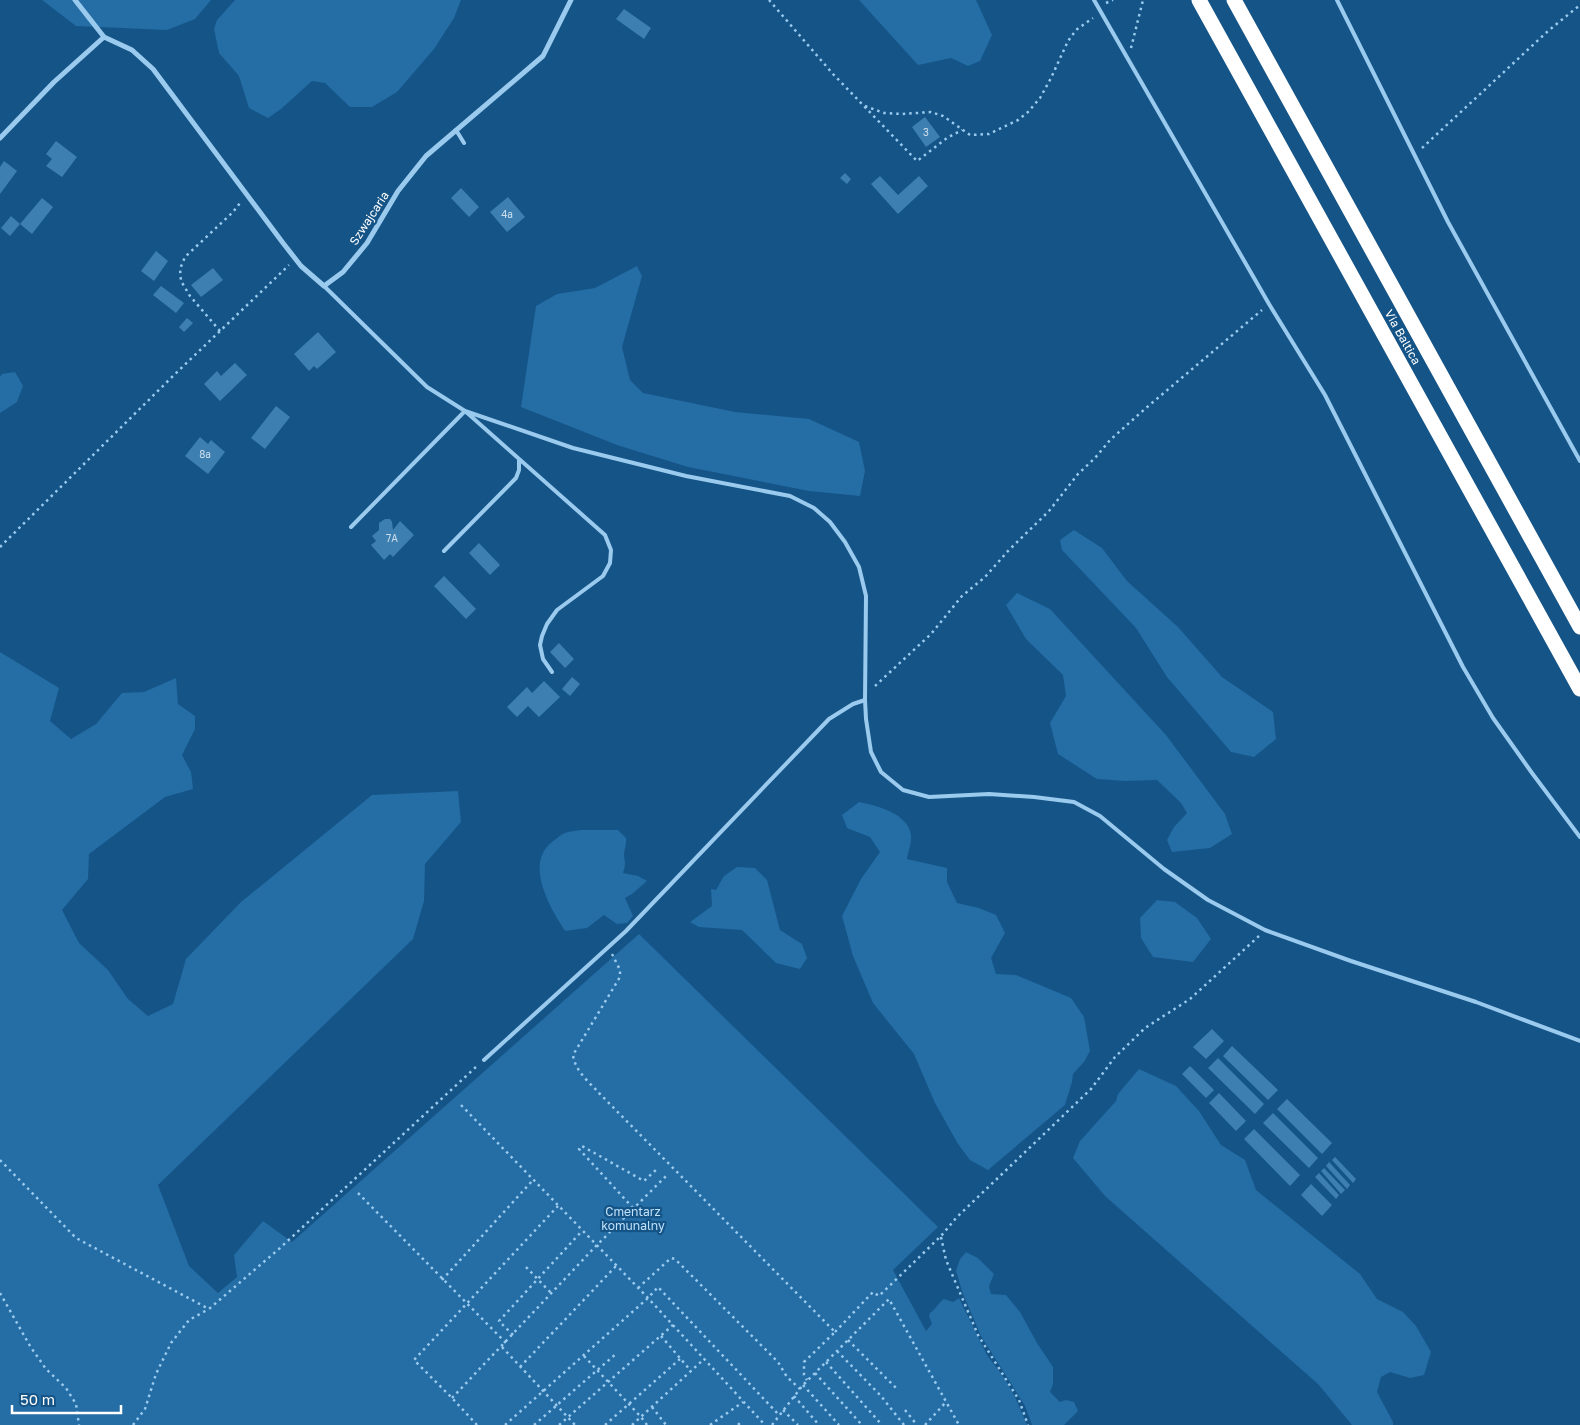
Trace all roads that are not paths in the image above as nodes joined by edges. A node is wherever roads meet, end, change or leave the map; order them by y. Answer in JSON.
{"nodes":[{"id":1,"x":75,"y":0,"type":"edge"},
{"id":2,"x":571,"y":0,"type":"edge"},
{"id":3,"x":1094,"y":0,"type":"edge"},
{"id":4,"x":1199,"y":0,"type":"edge"},
{"id":5,"x":1234,"y":0,"type":"edge"},
{"id":6,"x":1337,"y":0,"type":"edge"},
{"id":7,"x":104,"y":37,"type":"junction"},
{"id":8,"x":456,"y":130,"type":"junction"},
{"id":9,"x":0,"y":138,"type":"edge"},
{"id":10,"x":464,"y":143,"type":"dead end"},
{"id":11,"x":324,"y":286,"type":"junction"},
{"id":12,"x":464,"y":411,"type":"junction"},
{"id":13,"x":519,"y":460,"type":"junction"},
{"id":14,"x":1580,"y":461,"type":"edge"},
{"id":15,"x":352,"y":528,"type":"dead end"},
{"id":16,"x":444,"y":551,"type":"dead end"},
{"id":17,"x":1580,"y":627,"type":"edge"},
{"id":18,"x":552,"y":672,"type":"dead end"},
{"id":19,"x":1580,"y":689,"type":"edge"},
{"id":20,"x":865,"y":700,"type":"junction"},
{"id":21,"x":1580,"y":837,"type":"edge"},
{"id":22,"x":1580,"y":1041,"type":"edge"},
{"id":23,"x":484,"y":1060,"type":"road end"}],
"edges":[{"from":1,"to":7,"type":"street"},
{"from":2,"to":8,"type":"street","name":"Szwajcaria"},
{"from":3,"to":21,"type":"lane"},
{"from":4,"to":19,"type":"highway","name":"Via Baltica"},
{"from":5,"to":17,"type":"highway","name":"Via Baltica"},
{"from":6,"to":14,"type":"lane"},
{"from":7,"to":9,"type":"street"},
{"from":7,"to":11,"type":"street"},
{"from":8,"to":10,"type":"lane"},
{"from":8,"to":11,"type":"street","name":"Szwajcaria"},
{"from":11,"to":12,"type":"lane"},
{"from":12,"to":13,"type":"lane"},
{"from":12,"to":15,"type":"lane"},
{"from":12,"to":20,"type":"lane"},
{"from":13,"to":16,"type":"lane"},
{"from":13,"to":18,"type":"lane"},
{"from":20,"to":22,"type":"lane"},
{"from":20,"to":23,"type":"lane"}]}
